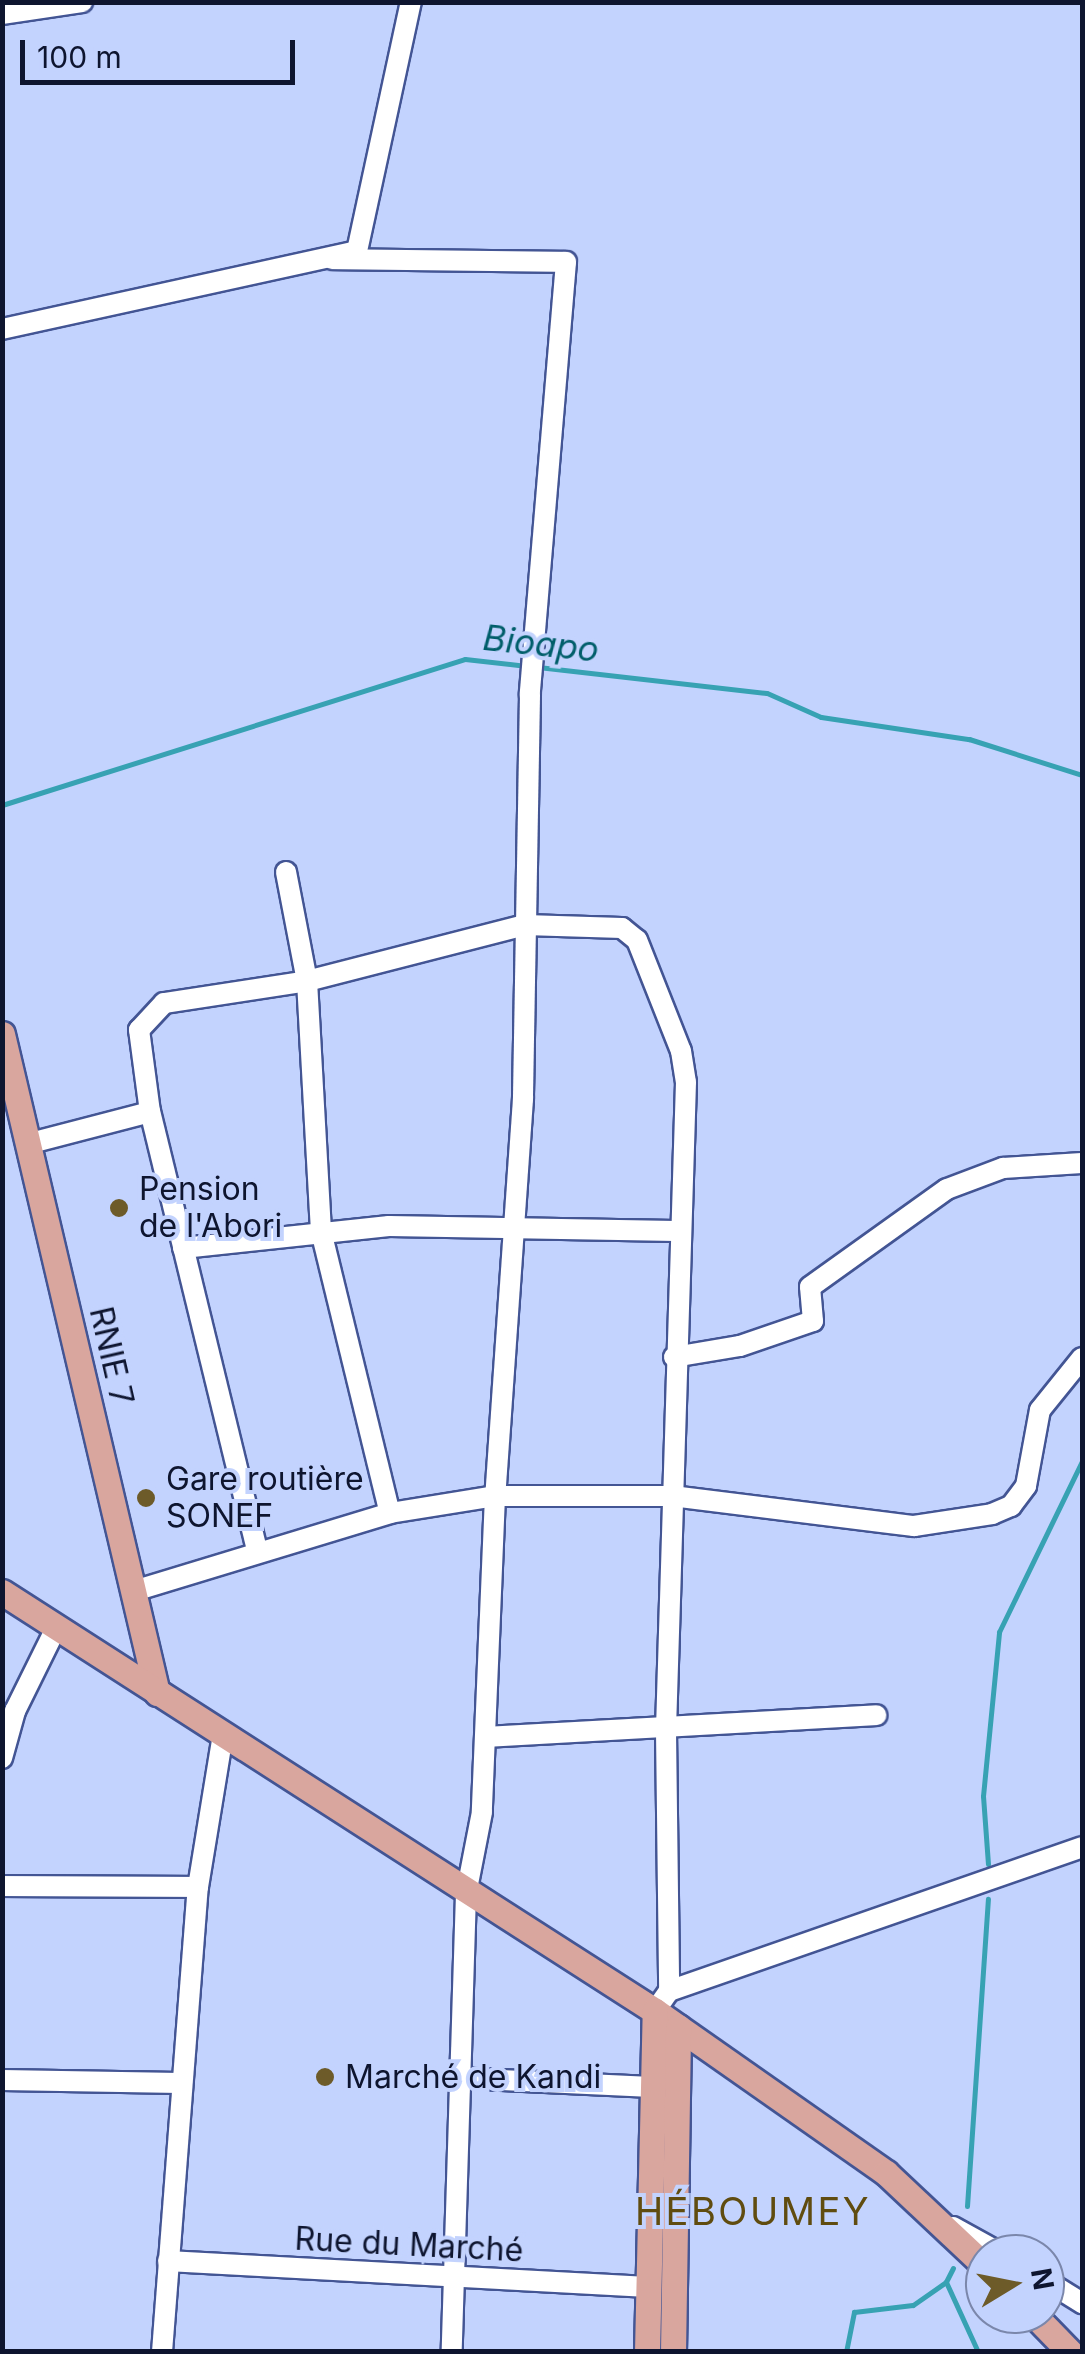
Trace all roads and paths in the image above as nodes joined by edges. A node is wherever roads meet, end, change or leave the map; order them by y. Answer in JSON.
{"nodes":[{"id":1,"x":82,"y":2,"type":"edge"},
{"id":2,"x":411,"y":2,"type":"edge"},
{"id":3,"x":2,"y":14,"type":"edge"},
{"id":4,"x":332,"y":259,"type":"junction"},
{"id":5,"x":2,"y":328,"type":"edge"},
{"id":6,"x":286,"y":872,"type":"dead end"},
{"id":7,"x":525,"y":925,"type":"junction"},
{"id":8,"x":306,"y":981,"type":"junction"},
{"id":9,"x":2,"y":1034,"type":"edge"},
{"id":10,"x":150,"y":1112,"type":"junction"},
{"id":11,"x":27,"y":1144,"type":"junction"},
{"id":12,"x":1082,"y":1164,"type":"edge"},
{"id":13,"x":514,"y":1225,"type":"junction"},
{"id":14,"x":676,"y":1230,"type":"junction"},
{"id":15,"x":321,"y":1231,"type":"junction"},
{"id":16,"x":182,"y":1248,"type":"junction"},
{"id":17,"x":674,"y":1357,"type":"junction"},
{"id":18,"x":1082,"y":1358,"type":"edge"},
{"id":19,"x":495,"y":1496,"type":"junction"},
{"id":20,"x":672,"y":1496,"type":"junction"},
{"id":21,"x":390,"y":1513,"type":"junction"},
{"id":22,"x":257,"y":1550,"type":"junction"},
{"id":23,"x":134,"y":1591,"type":"junction"},
{"id":24,"x":2,"y":1592,"type":"edge"},
{"id":25,"x":56,"y":1628,"type":"junction"},
{"id":26,"x":157,"y":1693,"type":"junction"},
{"id":27,"x":876,"y":1715,"type":"dead end"},
{"id":28,"x":666,"y":1731,"type":"junction"},
{"id":29,"x":222,"y":1735,"type":"junction"},
{"id":30,"x":486,"y":1737,"type":"junction"},
{"id":31,"x":2,"y":1758,"type":"edge"},
{"id":32,"x":1082,"y":1847,"type":"edge"},
{"id":33,"x":2,"y":1886,"type":"edge"},
{"id":34,"x":198,"y":1887,"type":"junction"},
{"id":35,"x":466,"y":1894,"type":"junction"},
{"id":36,"x":662,"y":2001,"type":"junction"},
{"id":37,"x":678,"y":2027,"type":"junction"},
{"id":38,"x":460,"y":2078,"type":"junction"},
{"id":39,"x":2,"y":2080,"type":"edge"},
{"id":40,"x":180,"y":2083,"type":"junction"},
{"id":41,"x":652,"y":2087,"type":"junction"},
{"id":42,"x":938,"y":2218,"type":"junction"},
{"id":43,"x":966,"y":2234,"type":"edge"},
{"id":44,"x":965,"y":2246,"type":"edge"},
{"id":45,"x":168,"y":2262,"type":"junction"},
{"id":46,"x":453,"y":2276,"type":"junction"},
{"id":47,"x":647,"y":2287,"type":"junction"},
{"id":48,"x":1052,"y":2334,"type":"edge"},
{"id":49,"x":162,"y":2352,"type":"edge"},
{"id":50,"x":452,"y":2352,"type":"edge"},
{"id":51,"x":647,"y":2352,"type":"edge"},
{"id":52,"x":672,"y":2352,"type":"edge"},
{"id":53,"x":1070,"y":2352,"type":"edge"}],
"edges":[{"from":1,"to":3,"type":"street"},
{"from":2,"to":4,"type":"street"},
{"from":4,"to":5,"type":"street"},
{"from":4,"to":7,"type":"street"},
{"from":6,"to":8,"type":"street"},
{"from":7,"to":8,"type":"street"},
{"from":7,"to":13,"type":"street"},
{"from":7,"to":14,"type":"street"},
{"from":8,"to":10,"type":"street"},
{"from":8,"to":15,"type":"street"},
{"from":9,"to":11,"type":"main road","name":"RNIE 7","number":"RNIE 7"},
{"from":10,"to":11,"type":"street"},
{"from":10,"to":16,"type":"street"},
{"from":11,"to":23,"type":"main road","name":"RNIE 7","number":"RNIE 7"},
{"from":12,"to":17,"type":"street"},
{"from":13,"to":14,"type":"street"},
{"from":13,"to":15,"type":"street"},
{"from":13,"to":19,"type":"street"},
{"from":14,"to":17,"type":"street"},
{"from":15,"to":16,"type":"street"},
{"from":15,"to":21,"type":"street"},
{"from":16,"to":22,"type":"street"},
{"from":17,"to":20,"type":"street"},
{"from":18,"to":20,"type":"street"},
{"from":19,"to":20,"type":"street"},
{"from":19,"to":21,"type":"street"},
{"from":19,"to":30,"type":"street"},
{"from":20,"to":28,"type":"street"},
{"from":21,"to":22,"type":"street"},
{"from":22,"to":23,"type":"street"},
{"from":23,"to":26,"type":"main road","name":"RNIE 7","number":"RNIE 7"},
{"from":24,"to":25,"type":"main road"},
{"from":25,"to":26,"type":"main road"},
{"from":25,"to":31,"type":"street"},
{"from":26,"to":29,"type":"main road"},
{"from":27,"to":28,"type":"street"},
{"from":28,"to":30,"type":"street"},
{"from":28,"to":36,"type":"street"},
{"from":29,"to":34,"type":"street"},
{"from":29,"to":35,"type":"main road"},
{"from":30,"to":35,"type":"street"},
{"from":32,"to":36,"type":"street"},
{"from":33,"to":34,"type":"street"},
{"from":34,"to":40,"type":"street"},
{"from":35,"to":36,"type":"main road"},
{"from":35,"to":38,"type":"street"},
{"from":36,"to":37,"type":"main road"},
{"from":36,"to":41,"type":"main road"},
{"from":37,"to":42,"type":"main road"},
{"from":37,"to":52,"type":"main road"},
{"from":38,"to":41,"type":"street"},
{"from":38,"to":46,"type":"street"},
{"from":39,"to":40,"type":"street"},
{"from":40,"to":45,"type":"street"},
{"from":41,"to":47,"type":"main road"},
{"from":42,"to":43,"type":"street"},
{"from":42,"to":44,"type":"main road"},
{"from":45,"to":46,"type":"street","name":"Rue du Marché"},
{"from":45,"to":49,"type":"street"},
{"from":46,"to":47,"type":"street","name":"Rue du Marché"},
{"from":46,"to":50,"type":"street"},
{"from":47,"to":51,"type":"main road"},
{"from":48,"to":53,"type":"main road"}]}
